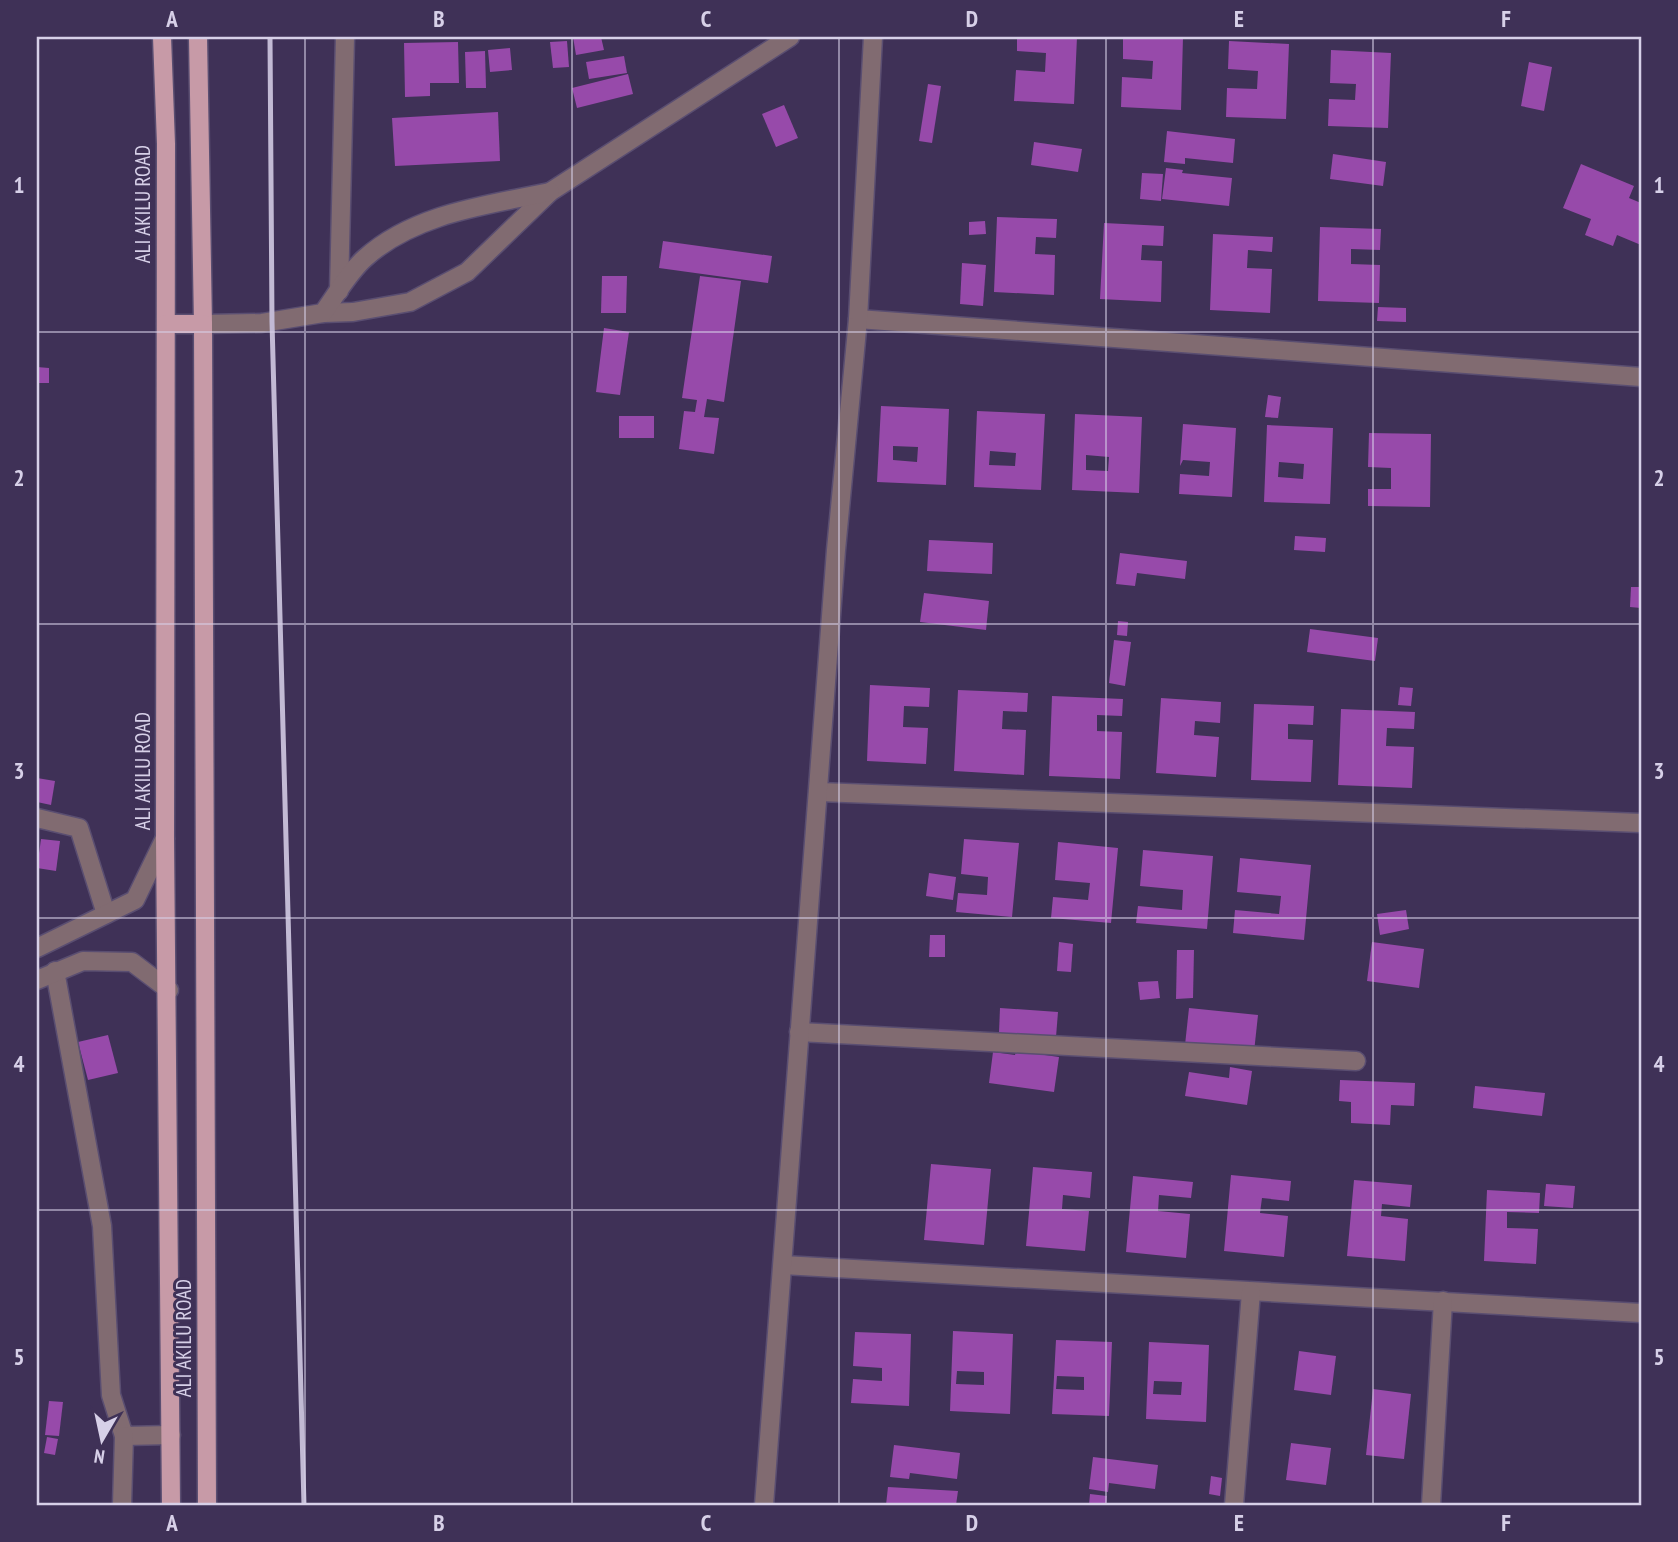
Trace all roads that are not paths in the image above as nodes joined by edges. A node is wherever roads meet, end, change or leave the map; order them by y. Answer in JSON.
{"nodes":[{"id":1,"x":162,"y":37,"type":"edge"},
{"id":2,"x":198,"y":37,"type":"edge"},
{"id":3,"x":345,"y":37,"type":"edge"},
{"id":4,"x":790,"y":37,"type":"edge"},
{"id":5,"x":873,"y":37,"type":"edge"},
{"id":6,"x":550,"y":192,"type":"junction"},
{"id":7,"x":339,"y":291,"type":"junction"},
{"id":8,"x":323,"y":313,"type":"junction"},
{"id":9,"x":858,"y":319,"type":"junction"},
{"id":10,"x":166,"y":324,"type":"junction"},
{"id":11,"x":203,"y":324,"type":"junction"},
{"id":12,"x":1641,"y":377,"type":"edge"},
{"id":13,"x":819,"y":792,"type":"junction"},
{"id":14,"x":37,"y":818,"type":"edge"},
{"id":15,"x":1641,"y":823,"type":"edge"},
{"id":16,"x":165,"y":838,"type":"junction"},
{"id":17,"x":106,"y":914,"type":"junction"},
{"id":18,"x":37,"y":948,"type":"edge"},
{"id":19,"x":55,"y":971,"type":"junction"},
{"id":20,"x":37,"y":980,"type":"edge"},
{"id":21,"x":169,"y":990,"type":"junction"},
{"id":22,"x":799,"y":1031,"type":"junction"},
{"id":23,"x":1356,"y":1061,"type":"dead end"},
{"id":24,"x":783,"y":1265,"type":"junction"},
{"id":25,"x":1251,"y":1292,"type":"junction"},
{"id":26,"x":1443,"y":1301,"type":"junction"},
{"id":27,"x":1641,"y":1313,"type":"edge"},
{"id":28,"x":171,"y":1435,"type":"junction"},
{"id":29,"x":124,"y":1436,"type":"junction"},
{"id":30,"x":122,"y":1505,"type":"edge"},
{"id":31,"x":171,"y":1505,"type":"edge"},
{"id":32,"x":207,"y":1505,"type":"edge"},
{"id":33,"x":764,"y":1505,"type":"edge"},
{"id":34,"x":1234,"y":1505,"type":"edge"},
{"id":35,"x":1431,"y":1505,"type":"edge"}],
"edges":[{"from":1,"to":10,"type":"main road","name":"ALI AKILU ROAD"},
{"from":2,"to":11,"type":"main road","name":"ALI AKILU ROAD"},
{"from":3,"to":7,"type":"street"},
{"from":4,"to":6,"type":"street"},
{"from":5,"to":9,"type":"street"},
{"from":6,"to":7,"type":"street"},
{"from":6,"to":8,"type":"street"},
{"from":7,"to":8,"type":"street"},
{"from":8,"to":11,"type":"street"},
{"from":9,"to":12,"type":"street"},
{"from":9,"to":13,"type":"street"},
{"from":10,"to":11,"type":"main road"},
{"from":10,"to":16,"type":"main road","name":"ALI AKILU ROAD"},
{"from":11,"to":32,"type":"main road","name":"ALI AKILU ROAD"},
{"from":13,"to":15,"type":"street"},
{"from":13,"to":22,"type":"street"},
{"from":14,"to":17,"type":"street"},
{"from":16,"to":17,"type":"street"},
{"from":16,"to":21,"type":"main road","name":"ALI AKILU ROAD"},
{"from":17,"to":18,"type":"street"},
{"from":19,"to":20,"type":"street"},
{"from":19,"to":21,"type":"street"},
{"from":19,"to":29,"type":"street"},
{"from":21,"to":28,"type":"main road","name":"ALI AKILU ROAD"},
{"from":22,"to":23,"type":"street"},
{"from":22,"to":24,"type":"street"},
{"from":24,"to":25,"type":"street"},
{"from":24,"to":33,"type":"street"},
{"from":25,"to":26,"type":"street"},
{"from":25,"to":34,"type":"street"},
{"from":26,"to":27,"type":"street"},
{"from":26,"to":35,"type":"street"},
{"from":28,"to":29,"type":"street"},
{"from":28,"to":31,"type":"main road","name":"ALI AKILU ROAD"},
{"from":29,"to":30,"type":"street"}]}
